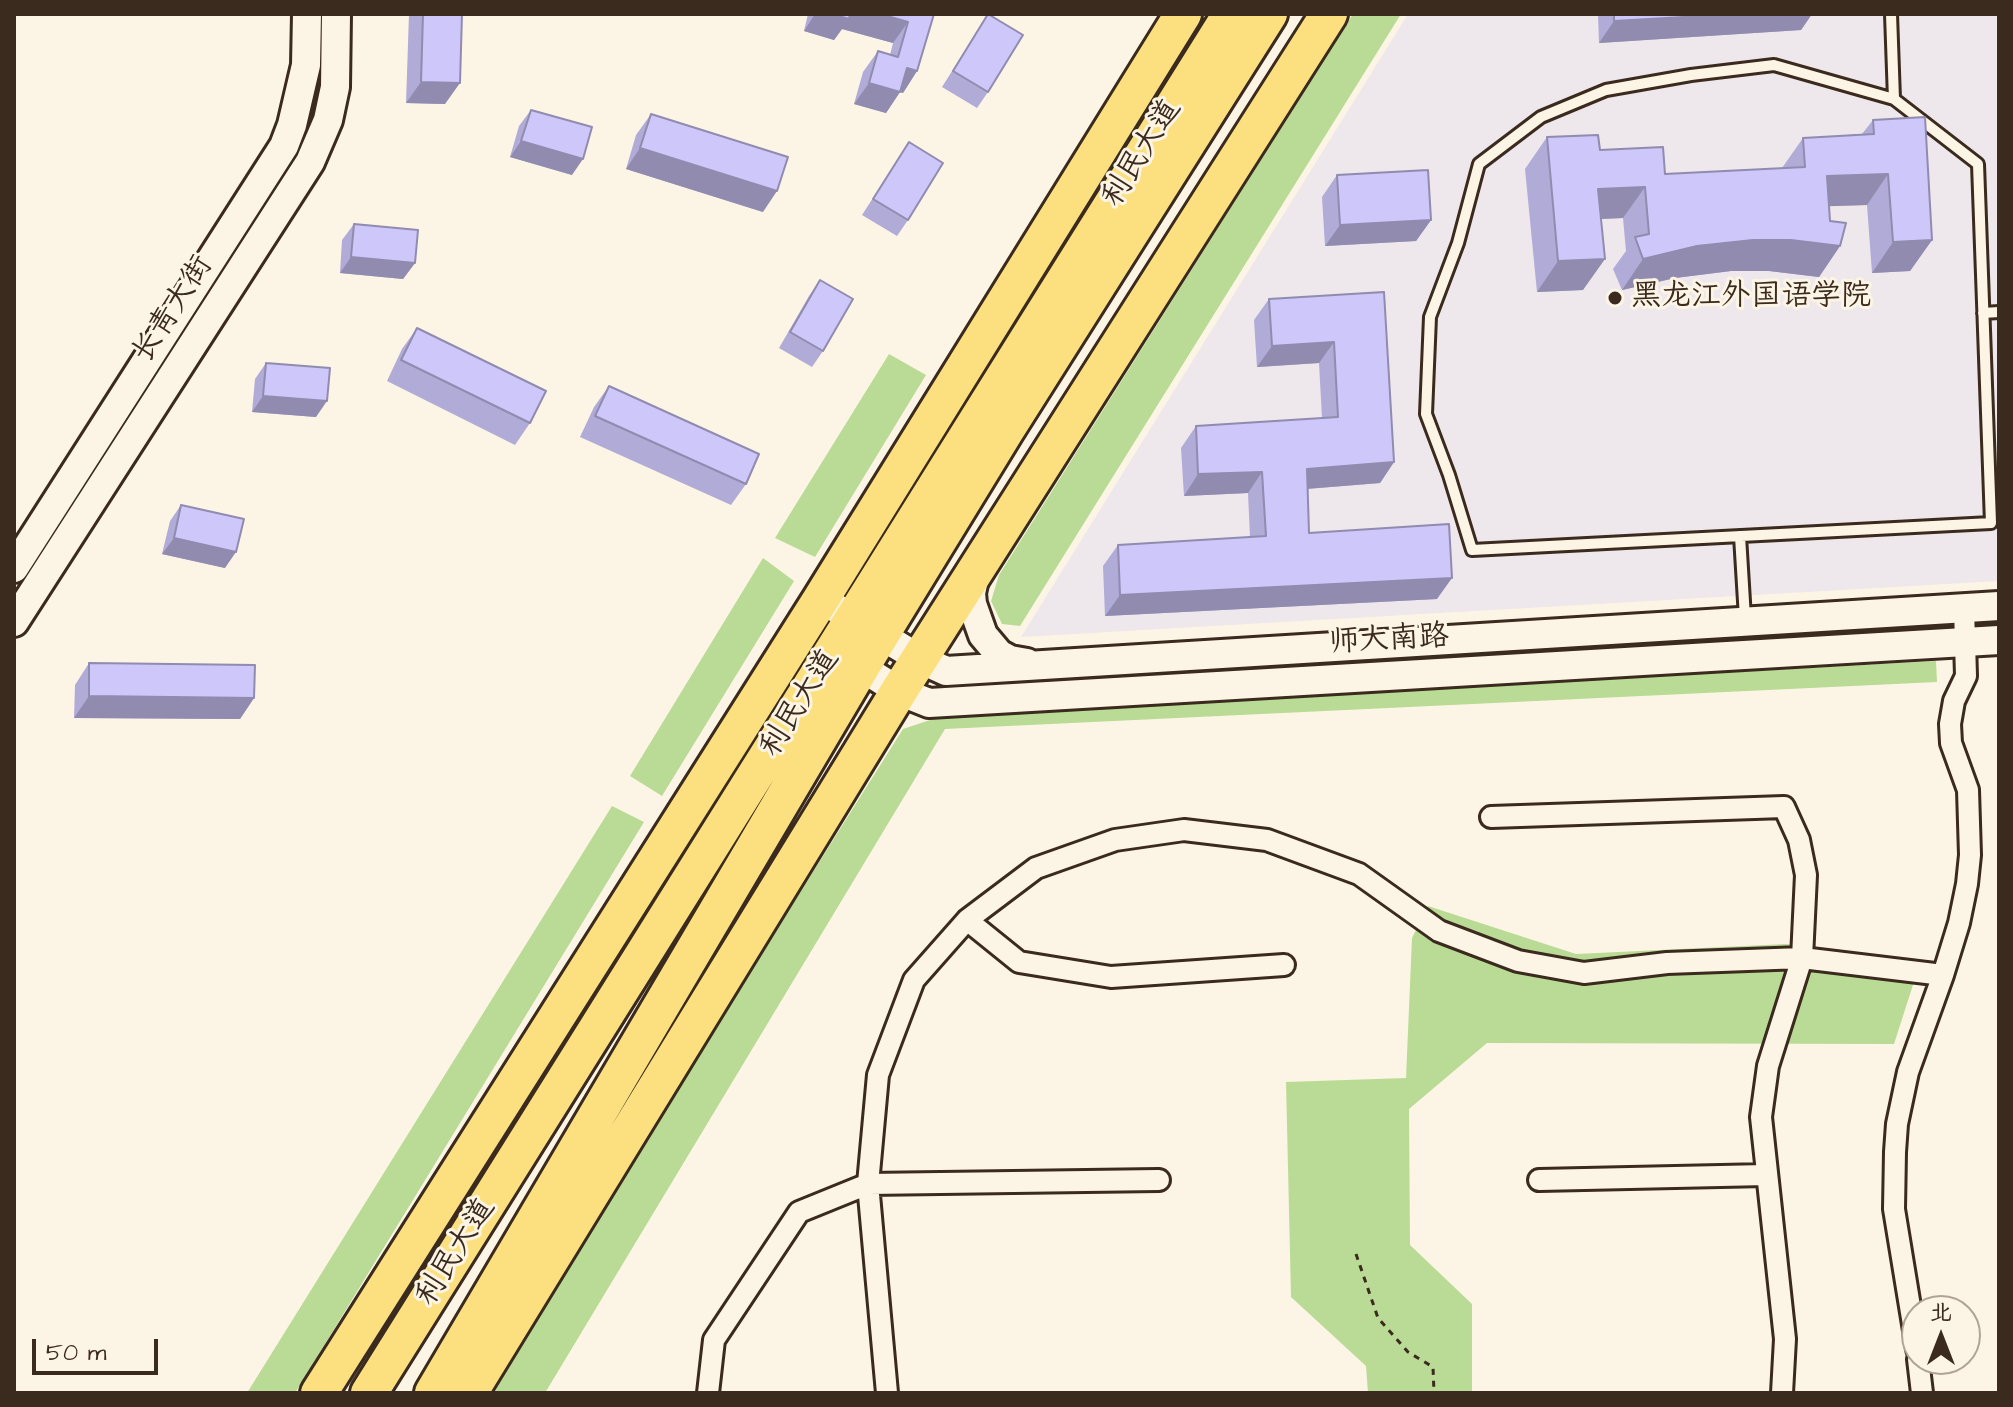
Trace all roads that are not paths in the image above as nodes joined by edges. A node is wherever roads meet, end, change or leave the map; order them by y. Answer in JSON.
{"nodes":[{"id":1,"x":307,"y":14,"type":"edge"},
{"id":2,"x":336,"y":14,"type":"edge"},
{"id":3,"x":1183,"y":14,"type":"edge"},
{"id":4,"x":1231,"y":14,"type":"edge"},
{"id":5,"x":1269,"y":14,"type":"edge"},
{"id":6,"x":1329,"y":14,"type":"edge"},
{"id":7,"x":1891,"y":14,"type":"edge"},
{"id":8,"x":1894,"y":99,"type":"junction"},
{"id":9,"x":1093,"y":233,"type":"junction"},
{"id":10,"x":1167,"y":271,"type":"junction"},
{"id":11,"x":1999,"y":312,"type":"edge"},
{"id":12,"x":1983,"y":313,"type":"junction"},
{"id":13,"x":965,"y":367,"type":"junction"},
{"id":14,"x":1006,"y":430,"type":"junction"},
{"id":15,"x":1740,"y":536,"type":"junction"},
{"id":16,"x":14,"y":568,"type":"edge"},
{"id":17,"x":977,"y":569,"type":"junction"},
{"id":18,"x":821,"y":599,"type":"junction"},
{"id":19,"x":1999,"y":606,"type":"edge"},
{"id":20,"x":1964,"y":608,"type":"junction"},
{"id":21,"x":1745,"y":620,"type":"junction"},
{"id":22,"x":14,"y":622,"type":"edge"},
{"id":23,"x":867,"y":627,"type":"junction"},
{"id":24,"x":801,"y":631,"type":"junction"},
{"id":25,"x":1999,"y":640,"type":"edge"},
{"id":26,"x":1965,"y":641,"type":"junction"},
{"id":27,"x":847,"y":659,"type":"junction"},
{"id":28,"x":920,"y":659,"type":"junction"},
{"id":29,"x":1040,"y":665,"type":"junction"},
{"id":30,"x":899,"y":691,"type":"junction"},
{"id":31,"x":1491,"y":817,"type":"dead end"},
{"id":32,"x":967,"y":920,"type":"junction"},
{"id":33,"x":1802,"y":958,"type":"junction"},
{"id":34,"x":1284,"y":965,"type":"dead end"},
{"id":35,"x":1943,"y":975,"type":"junction"},
{"id":36,"x":1766,"y":1175,"type":"junction"},
{"id":37,"x":1159,"y":1180,"type":"dead end"},
{"id":38,"x":1539,"y":1180,"type":"dead end"},
{"id":39,"x":868,"y":1184,"type":"junction"},
{"id":40,"x":1908,"y":1295,"type":"edge"},
{"id":41,"x":319,"y":1393,"type":"edge"},
{"id":42,"x":369,"y":1393,"type":"edge"},
{"id":43,"x":433,"y":1393,"type":"edge"},
{"id":44,"x":469,"y":1393,"type":"edge"},
{"id":45,"x":708,"y":1393,"type":"edge"},
{"id":46,"x":887,"y":1393,"type":"edge"},
{"id":47,"x":1782,"y":1393,"type":"edge"}],
"edges":[{"from":1,"to":16,"type":"main road","name":"长青大街"},
{"from":2,"to":22,"type":"main road","name":"长青大街"},
{"from":3,"to":13,"type":"highway"},
{"from":4,"to":9,"type":"highway","name":"利民大道"},
{"from":5,"to":14,"type":"highway","name":"利民大道"},
{"from":6,"to":10,"type":"highway"},
{"from":7,"to":8,"type":"lane"},
{"from":8,"to":12,"type":"lane"},
{"from":8,"to":15,"type":"lane"},
{"from":9,"to":13,"type":"highway"},
{"from":9,"to":23,"type":"highway","name":"利民大道"},
{"from":10,"to":14,"type":"highway"},
{"from":10,"to":17,"type":"highway"},
{"from":11,"to":12,"type":"lane"},
{"from":12,"to":15,"type":"lane"},
{"from":13,"to":18,"type":"highway"},
{"from":14,"to":23,"type":"highway","name":"利民大道"},
{"from":15,"to":21,"type":"lane"},
{"from":17,"to":28,"type":"highway"},
{"from":17,"to":29,"type":"main road"},
{"from":18,"to":23,"type":"main road","name":"师大南路"},
{"from":18,"to":24,"type":"highway"},
{"from":19,"to":20,"type":"main road","name":"师大南路"},
{"from":20,"to":21,"type":"main road","name":"师大南路"},
{"from":20,"to":26,"type":"street"},
{"from":21,"to":29,"type":"main road","name":"师大南路"},
{"from":23,"to":27,"type":"highway","name":"利民大道"},
{"from":23,"to":28,"type":"main road","name":"师大南路"},
{"from":24,"to":27,"type":"main road","name":"师大南路"},
{"from":24,"to":41,"type":"highway"},
{"from":25,"to":26,"type":"main road","name":"师大南路"},
{"from":26,"to":30,"type":"main road","name":"师大南路"},
{"from":26,"to":35,"type":"street"},
{"from":27,"to":30,"type":"main road","name":"师大南路"},
{"from":27,"to":42,"type":"highway","name":"利民大道"},
{"from":27,"to":43,"type":"highway","name":"利民大道"},
{"from":28,"to":29,"type":"main road","name":"师大南路"},
{"from":28,"to":30,"type":"highway"},
{"from":30,"to":44,"type":"highway"},
{"from":31,"to":33,"type":"street"},
{"from":32,"to":33,"type":"street"},
{"from":32,"to":34,"type":"street"},
{"from":32,"to":39,"type":"street"},
{"from":33,"to":35,"type":"street"},
{"from":33,"to":36,"type":"street"},
{"from":35,"to":40,"type":"street"},
{"from":36,"to":38,"type":"street"},
{"from":36,"to":47,"type":"street"},
{"from":37,"to":39,"type":"street"},
{"from":39,"to":45,"type":"street"},
{"from":39,"to":46,"type":"street"}]}
